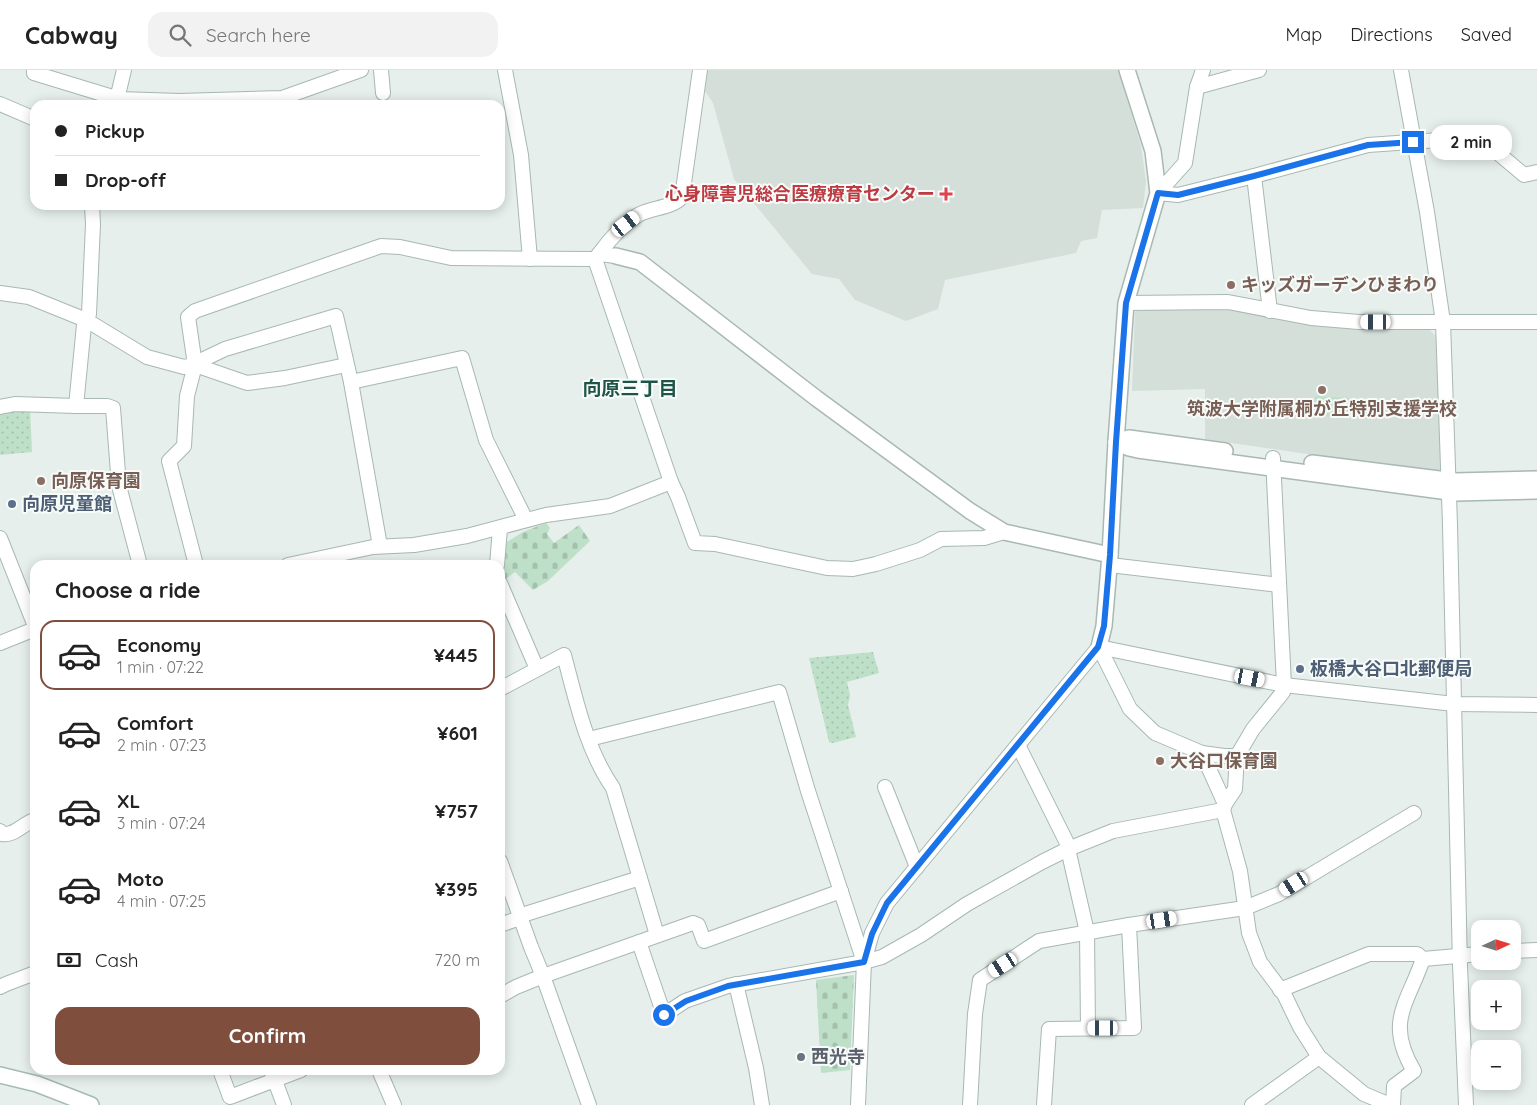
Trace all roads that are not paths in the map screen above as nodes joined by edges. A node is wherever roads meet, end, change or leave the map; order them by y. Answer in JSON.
{"nodes":[{"id":1,"x":34,"y":70,"type":"edge"},
{"id":2,"x":124,"y":70,"type":"edge"},
{"id":3,"x":361,"y":70,"type":"edge"},
{"id":4,"x":381,"y":70,"type":"edge"},
{"id":5,"x":505,"y":70,"type":"edge"},
{"id":6,"x":700,"y":70,"type":"edge"},
{"id":7,"x":1127,"y":70,"type":"edge"},
{"id":8,"x":1203,"y":70,"type":"edge"},
{"id":9,"x":1259,"y":70,"type":"edge"},
{"id":10,"x":1401,"y":70,"type":"edge"},
{"id":11,"x":1197,"y":87,"type":"junction"},
{"id":12,"x":383,"y":93,"type":"dead end"},
{"id":13,"x":115,"y":100,"type":"edge"},
{"id":14,"x":118,"y":100,"type":"edge"},
{"id":15,"x":231,"y":100,"type":"edge"},
{"id":16,"x":0,"y":104,"type":"edge"},
{"id":17,"x":30,"y":117,"type":"edge"},
{"id":18,"x":1413,"y":142,"type":"junction"},
{"id":19,"x":1537,"y":172,"type":"edge"},
{"id":20,"x":1254,"y":176,"type":"junction"},
{"id":21,"x":1158,"y":193,"type":"junction"},
{"id":22,"x":92,"y":210,"type":"edge"},
{"id":23,"x":616,"y":256,"type":"joint"},
{"id":24,"x":597,"y":257,"type":"junction"},
{"id":25,"x":530,"y":259,"type":"junction"},
{"id":26,"x":0,"y":293,"type":"edge"},
{"id":27,"x":1126,"y":303,"type":"junction"},
{"id":28,"x":1270,"y":311,"type":"junction"},
{"id":29,"x":86,"y":320,"type":"junction"},
{"id":30,"x":1443,"y":322,"type":"junction"},
{"id":31,"x":1537,"y":322,"type":"edge"},
{"id":32,"x":195,"y":365,"type":"junction"},
{"id":33,"x":346,"y":365,"type":"junction"},
{"id":34,"x":351,"y":382,"type":"junction"},
{"id":35,"x":76,"y":406,"type":"junction"},
{"id":36,"x":0,"y":407,"type":"edge"},
{"id":37,"x":1116,"y":442,"type":"junction"},
{"id":38,"x":1273,"y":463,"type":"junction"},
{"id":39,"x":1537,"y":479,"type":"edge"},
{"id":40,"x":671,"y":482,"type":"junction"},
{"id":41,"x":1448,"y":486,"type":"junction"},
{"id":42,"x":1537,"y":491,"type":"edge"},
{"id":43,"x":526,"y":520,"type":"junction"},
{"id":44,"x":500,"y":528,"type":"junction"},
{"id":45,"x":1004,"y":532,"type":"junction"},
{"id":46,"x":0,"y":538,"type":"edge"},
{"id":47,"x":380,"y":546,"type":"junction"},
{"id":48,"x":139,"y":560,"type":"edge"},
{"id":49,"x":195,"y":560,"type":"edge"},
{"id":50,"x":312,"y":560,"type":"edge"},
{"id":51,"x":497,"y":560,"type":"edge"},
{"id":52,"x":1110,"y":560,"type":"junction"},
{"id":53,"x":1280,"y":586,"type":"junction"},
{"id":54,"x":505,"y":595,"type":"edge"},
{"id":55,"x":30,"y":614,"type":"edge"},
{"id":56,"x":30,"y":629,"type":"edge"},
{"id":57,"x":0,"y":643,"type":"edge"},
{"id":58,"x":1098,"y":647,"type":"junction"},
{"id":59,"x":537,"y":669,"type":"junction"},
{"id":60,"x":1284,"y":685,"type":"junction"},
{"id":61,"x":505,"y":686,"type":"edge"},
{"id":62,"x":1454,"y":704,"type":"junction"},
{"id":63,"x":1537,"y":705,"type":"edge"},
{"id":64,"x":589,"y":739,"type":"junction"},
{"id":65,"x":1018,"y":745,"type":"junction"},
{"id":66,"x":1202,"y":753,"type":"junction"},
{"id":67,"x":1237,"y":756,"type":"junction"},
{"id":68,"x":885,"y":788,"type":"dead end"},
{"id":69,"x":1224,"y":807,"type":"junction"},
{"id":70,"x":1414,"y":813,"type":"dead end"},
{"id":71,"x":30,"y":821,"type":"edge"},
{"id":72,"x":0,"y":831,"type":"edge"},
{"id":73,"x":1068,"y":849,"type":"junction"},
{"id":74,"x":917,"y":867,"type":"junction"},
{"id":75,"x":505,"y":875,"type":"edge"},
{"id":76,"x":640,"y":878,"type":"junction"},
{"id":77,"x":841,"y":892,"type":"junction"},
{"id":78,"x":1245,"y":908,"type":"junction"},
{"id":79,"x":520,"y":917,"type":"junction"},
{"id":80,"x":505,"y":923,"type":"edge"},
{"id":81,"x":1129,"y":926,"type":"junction"},
{"id":82,"x":1088,"y":932,"type":"junction"},
{"id":83,"x":657,"y":935,"type":"junction"},
{"id":84,"x":639,"y":942,"type":"junction"},
{"id":85,"x":1537,"y":950,"type":"edge"},
{"id":86,"x":1521,"y":951,"type":"edge"},
{"id":87,"x":1471,"y":954,"type":"edge"},
{"id":88,"x":1460,"y":955,"type":"junction"},
{"id":89,"x":1423,"y":959,"type":"junction"},
{"id":90,"x":864,"y":962,"type":"junction"},
{"id":91,"x":30,"y":975,"type":"edge"},
{"id":92,"x":543,"y":976,"type":"junction"},
{"id":93,"x":736,"y":984,"type":"junction"},
{"id":94,"x":0,"y":987,"type":"edge"},
{"id":95,"x":1280,"y":990,"type":"junction"},
{"id":96,"x":505,"y":993,"type":"edge"},
{"id":97,"x":1088,"y":1028,"type":"junction"},
{"id":98,"x":1319,"y":1057,"type":"junction"},
{"id":99,"x":0,"y":1075,"type":"edge"},
{"id":100,"x":222,"y":1075,"type":"edge"},
{"id":101,"x":380,"y":1075,"type":"edge"},
{"id":102,"x":273,"y":1076,"type":"edge"},
{"id":103,"x":91,"y":1105,"type":"edge"},
{"id":104,"x":284,"y":1105,"type":"edge"},
{"id":105,"x":394,"y":1105,"type":"edge"},
{"id":106,"x":589,"y":1105,"type":"edge"},
{"id":107,"x":762,"y":1105,"type":"edge"},
{"id":108,"x":858,"y":1105,"type":"edge"},
{"id":109,"x":970,"y":1105,"type":"edge"},
{"id":110,"x":1044,"y":1105,"type":"edge"},
{"id":111,"x":1252,"y":1105,"type":"edge"},
{"id":112,"x":1391,"y":1105,"type":"edge"},
{"id":113,"x":1466,"y":1105,"type":"edge"}],
"edges":[{"from":1,"to":13,"type":"street"},
{"from":2,"to":14,"type":"street"},
{"from":3,"to":15,"type":"street"},
{"from":4,"to":12,"type":"street"},
{"from":5,"to":25,"type":"street"},
{"from":6,"to":24,"type":"street"},
{"from":7,"to":21,"type":"street"},
{"from":8,"to":11,"type":"street"},
{"from":9,"to":11,"type":"street"},
{"from":10,"to":18,"type":"street"},
{"from":11,"to":21,"type":"street"},
{"from":16,"to":17,"type":"street"},
{"from":18,"to":19,"type":"street"},
{"from":18,"to":20,"type":"street"},
{"from":18,"to":30,"type":"street"},
{"from":20,"to":21,"type":"street"},
{"from":20,"to":28,"type":"street"},
{"from":21,"to":27,"type":"street"},
{"from":22,"to":29,"type":"street"},
{"from":23,"to":24,"type":"street"},
{"from":23,"to":45,"type":"street"},
{"from":24,"to":25,"type":"street"},
{"from":24,"to":40,"type":"street"},
{"from":25,"to":32,"type":"street"},
{"from":26,"to":29,"type":"street"},
{"from":27,"to":28,"type":"street"},
{"from":27,"to":37,"type":"street"},
{"from":28,"to":30,"type":"street"},
{"from":29,"to":32,"type":"street"},
{"from":29,"to":35,"type":"street"},
{"from":30,"to":31,"type":"street"},
{"from":30,"to":41,"type":"street"},
{"from":32,"to":33,"type":"street"},
{"from":32,"to":33,"type":"street"},
{"from":32,"to":49,"type":"street"},
{"from":33,"to":34,"type":"street"},
{"from":34,"to":43,"type":"street"},
{"from":34,"to":47,"type":"street"},
{"from":35,"to":36,"type":"street"},
{"from":35,"to":48,"type":"street"},
{"from":37,"to":38,"type":"street"},
{"from":37,"to":52,"type":"street"},
{"from":38,"to":41,"type":"street"},
{"from":38,"to":53,"type":"street"},
{"from":39,"to":41,"type":"street"},
{"from":40,"to":43,"type":"street"},
{"from":40,"to":45,"type":"street"},
{"from":41,"to":42,"type":"street"},
{"from":41,"to":62,"type":"street"},
{"from":43,"to":44,"type":"street"},
{"from":44,"to":47,"type":"street"},
{"from":44,"to":51,"type":"street"},
{"from":45,"to":52,"type":"street"},
{"from":46,"to":55,"type":"street"},
{"from":47,"to":50,"type":"street"},
{"from":52,"to":53,"type":"street"},
{"from":52,"to":58,"type":"street"},
{"from":53,"to":60,"type":"street"},
{"from":54,"to":59,"type":"street"},
{"from":56,"to":57,"type":"street"},
{"from":58,"to":60,"type":"street"},
{"from":58,"to":65,"type":"street"},
{"from":58,"to":66,"type":"street"},
{"from":59,"to":61,"type":"street"},
{"from":59,"to":64,"type":"street"},
{"from":60,"to":62,"type":"street"},
{"from":60,"to":67,"type":"street"},
{"from":62,"to":63,"type":"street"},
{"from":62,"to":88,"type":"street"},
{"from":64,"to":76,"type":"street"},
{"from":64,"to":77,"type":"street"},
{"from":65,"to":73,"type":"street"},
{"from":65,"to":74,"type":"street"},
{"from":66,"to":67,"type":"street"},
{"from":66,"to":69,"type":"street"},
{"from":67,"to":69,"type":"street"},
{"from":68,"to":74,"type":"street"},
{"from":69,"to":73,"type":"street"},
{"from":69,"to":78,"type":"street"},
{"from":70,"to":78,"type":"street"},
{"from":71,"to":72,"type":"street"},
{"from":73,"to":82,"type":"street"},
{"from":73,"to":90,"type":"street"},
{"from":74,"to":90,"type":"street"},
{"from":75,"to":79,"type":"street"},
{"from":76,"to":79,"type":"street"},
{"from":76,"to":83,"type":"street"},
{"from":77,"to":83,"type":"street"},
{"from":77,"to":90,"type":"street"},
{"from":78,"to":81,"type":"street"},
{"from":78,"to":95,"type":"street"},
{"from":79,"to":80,"type":"street"},
{"from":79,"to":92,"type":"street"},
{"from":81,"to":82,"type":"street"},
{"from":81,"to":97,"type":"street"},
{"from":82,"to":97,"type":"street"},
{"from":82,"to":109,"type":"street"},
{"from":83,"to":84,"type":"street"},
{"from":84,"to":92,"type":"street"},
{"from":84,"to":93,"type":"street"},
{"from":85,"to":86,"type":"street"},
{"from":87,"to":88,"type":"street"},
{"from":88,"to":89,"type":"street"},
{"from":88,"to":113,"type":"street"},
{"from":89,"to":95,"type":"street"},
{"from":89,"to":112,"type":"street"},
{"from":90,"to":93,"type":"street"},
{"from":90,"to":108,"type":"street"},
{"from":91,"to":94,"type":"street"},
{"from":92,"to":96,"type":"street"},
{"from":92,"to":106,"type":"street"},
{"from":93,"to":107,"type":"street"},
{"from":95,"to":98,"type":"street"},
{"from":97,"to":110,"type":"street"},
{"from":98,"to":111,"type":"street"},
{"from":98,"to":112,"type":"street"},
{"from":99,"to":103,"type":"street"},
{"from":100,"to":102,"type":"street"},
{"from":101,"to":105,"type":"street"},
{"from":102,"to":104,"type":"street"}]}
